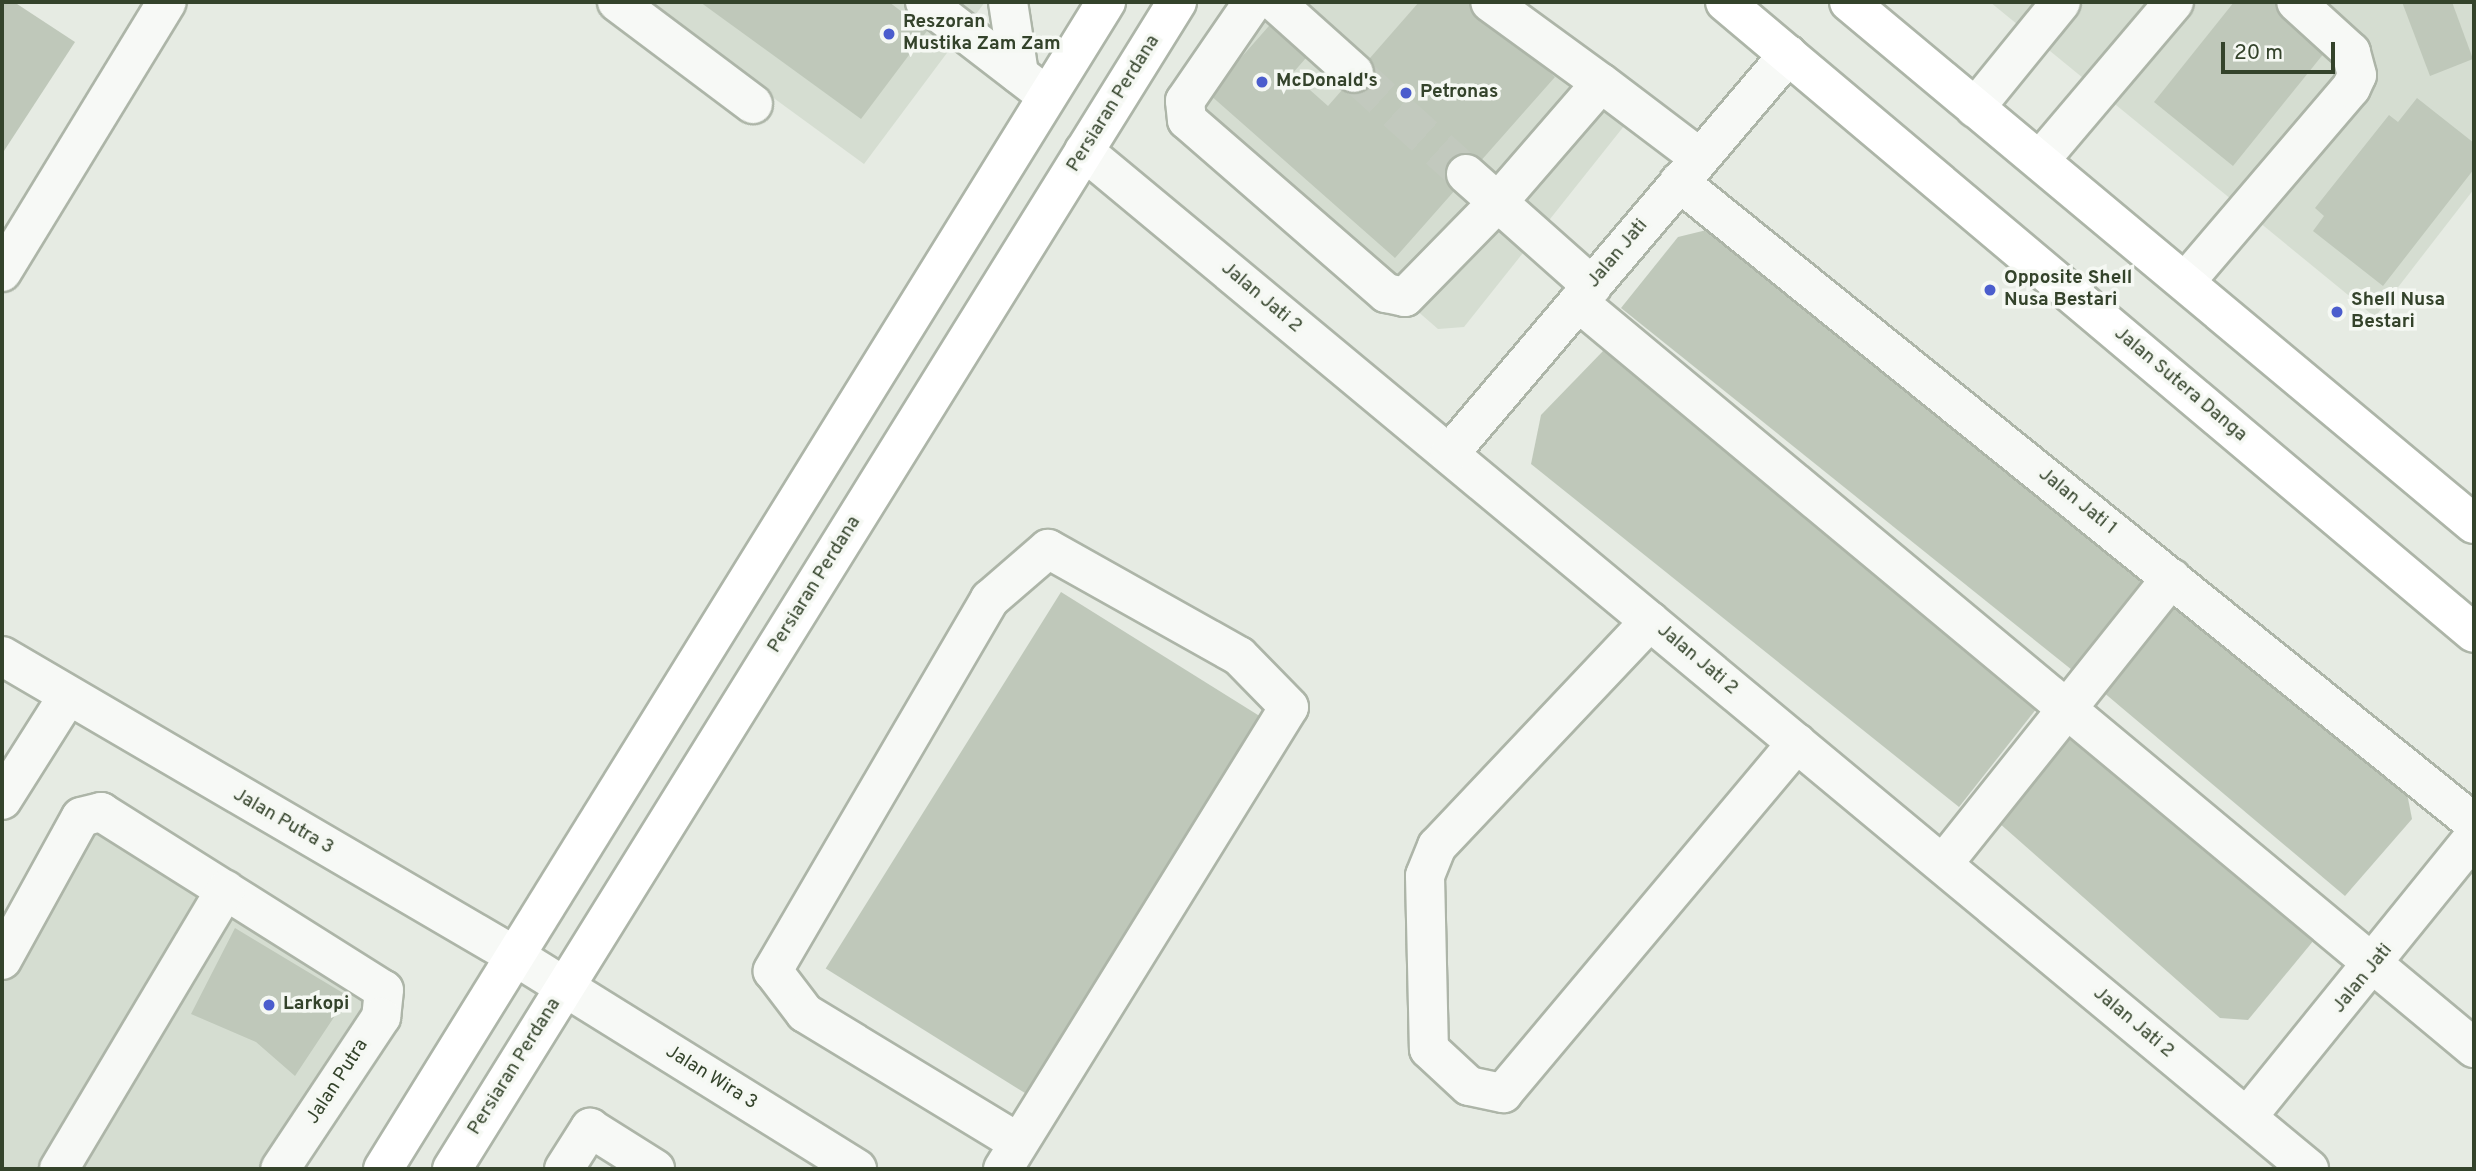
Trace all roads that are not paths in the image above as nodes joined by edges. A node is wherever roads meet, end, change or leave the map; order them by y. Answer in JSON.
{"nodes":[{"id":1,"x":167,"y":2,"type":"edge"},
{"id":2,"x":617,"y":2,"type":"edge"},
{"id":3,"x":925,"y":2,"type":"edge"},
{"id":4,"x":1008,"y":2,"type":"edge"},
{"id":5,"x":1106,"y":2,"type":"edge"},
{"id":6,"x":1177,"y":2,"type":"edge"},
{"id":7,"x":1253,"y":2,"type":"edge"},
{"id":8,"x":1275,"y":2,"type":"edge"},
{"id":9,"x":1490,"y":2,"type":"edge"},
{"id":10,"x":1725,"y":2,"type":"edge"},
{"id":11,"x":1849,"y":2,"type":"edge"},
{"id":12,"x":2174,"y":2,"type":"edge"},
{"id":13,"x":2296,"y":2,"type":"edge"},
{"id":14,"x":2051,"y":16,"type":"edge"},
{"id":15,"x":1788,"y":55,"type":"junction"},
{"id":16,"x":1354,"y":73,"type":"tunnel mouth"},
{"id":17,"x":1601,"y":83,"type":"junction"},
{"id":18,"x":1033,"y":85,"type":"junction"},
{"id":19,"x":753,"y":104,"type":"dead end"},
{"id":20,"x":1975,"y":107,"type":"junction"},
{"id":21,"x":1084,"y":151,"type":"junction"},
{"id":22,"x":2040,"y":160,"type":"junction"},
{"id":23,"x":1690,"y":170,"type":"junction"},
{"id":24,"x":1466,"y":174,"type":"tunnel mouth"},
{"id":25,"x":1498,"y":202,"type":"junction"},
{"id":26,"x":2,"y":272,"type":"edge"},
{"id":27,"x":2186,"y":281,"type":"junction"},
{"id":28,"x":1585,"y":294,"type":"junction"},
{"id":29,"x":1449,"y":454,"type":"junction"},
{"id":30,"x":2474,"y":524,"type":"edge"},
{"id":31,"x":2171,"y":578,"type":"junction"},
{"id":32,"x":1650,"y":621,"type":"junction"},
{"id":33,"x":2474,"y":633,"type":"edge"},
{"id":34,"x":2,"y":656,"type":"edge"},
{"id":35,"x":66,"y":697,"type":"junction"},
{"id":36,"x":2068,"y":710,"type":"junction"},
{"id":37,"x":1797,"y":743,"type":"junction"},
{"id":38,"x":2,"y":800,"type":"edge"},
{"id":39,"x":2474,"y":823,"type":"edge"},
{"id":40,"x":2474,"y":837,"type":"edge"},
{"id":41,"x":1943,"y":864,"type":"junction"},
{"id":42,"x":225,"y":890,"type":"junction"},
{"id":43,"x":515,"y":956,"type":"junction"},
{"id":44,"x":2,"y":960,"type":"edge"},
{"id":45,"x":2374,"y":965,"type":"junction"},
{"id":46,"x":566,"y":986,"type":"junction"},
{"id":47,"x":2474,"y":1048,"type":"edge"},
{"id":48,"x":2247,"y":1117,"type":"junction"},
{"id":49,"x":1010,"y":1155,"type":"edge"},
{"id":50,"x":59,"y":1169,"type":"edge"},
{"id":51,"x":281,"y":1169,"type":"edge"},
{"id":52,"x":383,"y":1169,"type":"edge"},
{"id":53,"x":452,"y":1169,"type":"edge"},
{"id":54,"x":564,"y":1169,"type":"edge"},
{"id":55,"x":655,"y":1169,"type":"edge"},
{"id":56,"x":857,"y":1169,"type":"edge"},
{"id":57,"x":2309,"y":1169,"type":"edge"}],
"edges":[{"from":1,"to":26,"type":"street"},
{"from":2,"to":19,"type":"street"},
{"from":3,"to":18,"type":"street"},
{"from":4,"to":18,"type":"street"},
{"from":5,"to":18,"type":"main road"},
{"from":6,"to":21,"type":"main road","name":"Persiaran Perdana"},
{"from":7,"to":25,"type":"street"},
{"from":8,"to":16,"type":"street"},
{"from":9,"to":17,"type":"street","name":"Jalan Jati 1"},
{"from":10,"to":15,"type":"main road","name":"Jalan Sutera Danga"},
{"from":11,"to":20,"type":"main road"},
{"from":12,"to":22,"type":"street"},
{"from":13,"to":27,"type":"street"},
{"from":14,"to":20,"type":"street"},
{"from":15,"to":23,"type":"street","name":"Jalan Jati"},
{"from":15,"to":33,"type":"main road","name":"Jalan Sutera Danga"},
{"from":17,"to":23,"type":"street","name":"Jalan Jati 1"},
{"from":17,"to":25,"type":"street"},
{"from":18,"to":43,"type":"main road"},
{"from":20,"to":22,"type":"main road"},
{"from":21,"to":29,"type":"street","name":"Jalan Jati 2"},
{"from":21,"to":46,"type":"main road","name":"Persiaran Perdana"},
{"from":22,"to":27,"type":"main road"},
{"from":23,"to":28,"type":"street","name":"Jalan Jati"},
{"from":23,"to":31,"type":"street","name":"Jalan Jati 1"},
{"from":24,"to":25,"type":"street"},
{"from":25,"to":28,"type":"street"},
{"from":27,"to":30,"type":"main road"},
{"from":28,"to":29,"type":"street","name":"Jalan Jati"},
{"from":28,"to":36,"type":"street"},
{"from":29,"to":32,"type":"street","name":"Jalan Jati 2"},
{"from":31,"to":36,"type":"street"},
{"from":31,"to":39,"type":"street","name":"Jalan Jati 1"},
{"from":32,"to":37,"type":"street","name":"Jalan Jati 2"},
{"from":32,"to":37,"type":"street"},
{"from":34,"to":35,"type":"street","name":"Jalan Putra 3"},
{"from":35,"to":38,"type":"street"},
{"from":35,"to":43,"type":"street","name":"Jalan Putra 3"},
{"from":36,"to":41,"type":"street"},
{"from":36,"to":45,"type":"street"},
{"from":37,"to":41,"type":"street","name":"Jalan Jati 2"},
{"from":40,"to":45,"type":"street","name":"Jalan Jati"},
{"from":41,"to":48,"type":"street","name":"Jalan Jati 2"},
{"from":42,"to":44,"type":"street"},
{"from":42,"to":50,"type":"street"},
{"from":42,"to":51,"type":"street","name":"Jalan Putra"},
{"from":43,"to":46,"type":"street","name":"Jalan Putra 3"},
{"from":43,"to":52,"type":"main road"},
{"from":45,"to":47,"type":"street"},
{"from":45,"to":48,"type":"street","name":"Jalan Jati"},
{"from":46,"to":53,"type":"main road","name":"Persiaran Perdana"},
{"from":46,"to":56,"type":"street","name":"Jalan Wira 3"},
{"from":48,"to":57,"type":"street","name":"Jalan Jati 2"},
{"from":49,"to":49,"type":"street"},
{"from":54,"to":55,"type":"street"}]}
